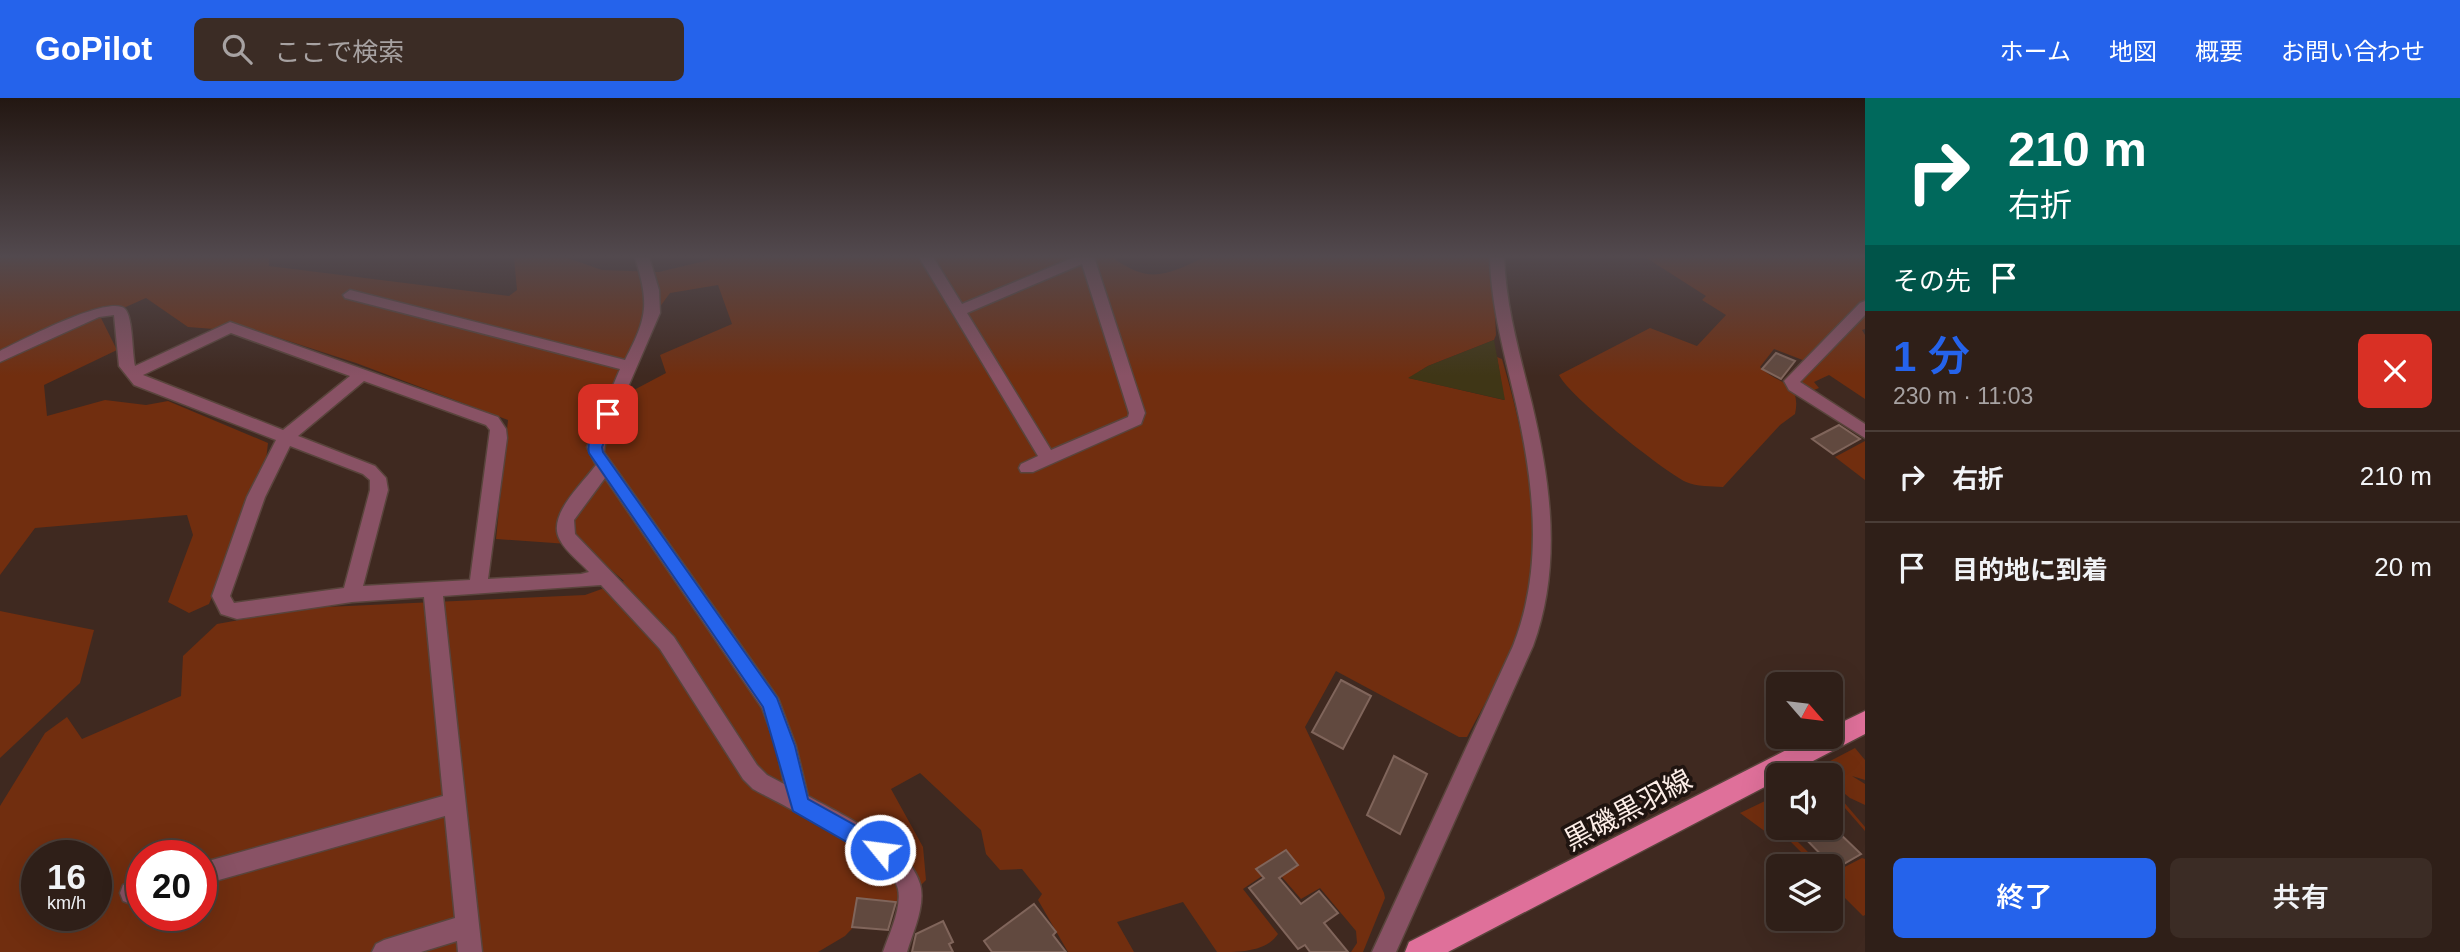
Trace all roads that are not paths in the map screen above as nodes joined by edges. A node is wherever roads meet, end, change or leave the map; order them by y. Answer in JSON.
{"nodes":[{"id":1,"x":357,"y":297,"type":"edge"},
{"id":2,"x":653,"y":297,"type":"edge"},
{"id":3,"x":950,"y":297,"type":"edge"},
{"id":4,"x":994,"y":297,"type":"edge"},
{"id":5,"x":1100,"y":297,"type":"edge"},
{"id":6,"x":1499,"y":297,"type":"edge"},
{"id":7,"x":1865,"y":306,"type":"edge"},
{"id":8,"x":959,"y":312,"type":"junction"},
{"id":9,"x":0,"y":357,"type":"edge"},
{"id":10,"x":629,"y":366,"type":"junction"},
{"id":11,"x":363,"y":373,"type":"junction"},
{"id":12,"x":132,"y":374,"type":"junction"},
{"id":13,"x":1865,"y":414,"type":"edge"},
{"id":14,"x":1849,"y":422,"type":"junction"},
{"id":15,"x":1865,"y":432,"type":"edge"},
{"id":16,"x":286,"y":437,"type":"junction"},
{"id":17,"x":1048,"y":458,"type":"junction"},
{"id":18,"x":605,"y":465,"type":"junction"},
{"id":19,"x":1027,"y":468,"type":"dead end"},
{"id":20,"x":606,"y":577,"type":"junction"},
{"id":21,"x":478,"y":587,"type":"junction"},
{"id":22,"x":433,"y":591,"type":"junction"},
{"id":23,"x":352,"y":594,"type":"junction"},
{"id":24,"x":1865,"y":722,"type":"edge"},
{"id":25,"x":455,"y":803,"type":"junction"},
{"id":26,"x":799,"y":804,"type":"junction"},
{"id":27,"x":217,"y":870,"type":"edge"},
{"id":28,"x":467,"y":926,"type":"junction"},
{"id":29,"x":384,"y":952,"type":"edge"},
{"id":30,"x":470,"y":952,"type":"edge"},
{"id":31,"x":895,"y":952,"type":"edge"},
{"id":32,"x":1384,"y":952,"type":"edge"},
{"id":33,"x":1419,"y":952,"type":"edge"}],
"edges":[{"from":1,"to":10,"type":"street"},
{"from":2,"to":10,"type":"street"},
{"from":3,"to":8,"type":"street"},
{"from":4,"to":8,"type":"street"},
{"from":5,"to":17,"type":"street"},
{"from":6,"to":32,"type":"street"},
{"from":7,"to":14,"type":"street"},
{"from":8,"to":17,"type":"street"},
{"from":9,"to":12,"type":"street"},
{"from":10,"to":18,"type":"street"},
{"from":11,"to":12,"type":"street"},
{"from":11,"to":16,"type":"street"},
{"from":11,"to":21,"type":"street"},
{"from":12,"to":16,"type":"street"},
{"from":13,"to":14,"type":"street"},
{"from":14,"to":15,"type":"street"},
{"from":16,"to":23,"type":"street"},
{"from":16,"to":23,"type":"street"},
{"from":17,"to":19,"type":"street"},
{"from":18,"to":20,"type":"street"},
{"from":18,"to":26,"type":"street"},
{"from":20,"to":21,"type":"street"},
{"from":20,"to":26,"type":"street"},
{"from":21,"to":22,"type":"street"},
{"from":22,"to":23,"type":"street"},
{"from":22,"to":25,"type":"street"},
{"from":24,"to":33,"type":"main road","name":"黒磯黒羽線"},
{"from":25,"to":27,"type":"street"},
{"from":25,"to":28,"type":"street"},
{"from":26,"to":31,"type":"street"},
{"from":28,"to":29,"type":"street"},
{"from":28,"to":30,"type":"street"}]}
